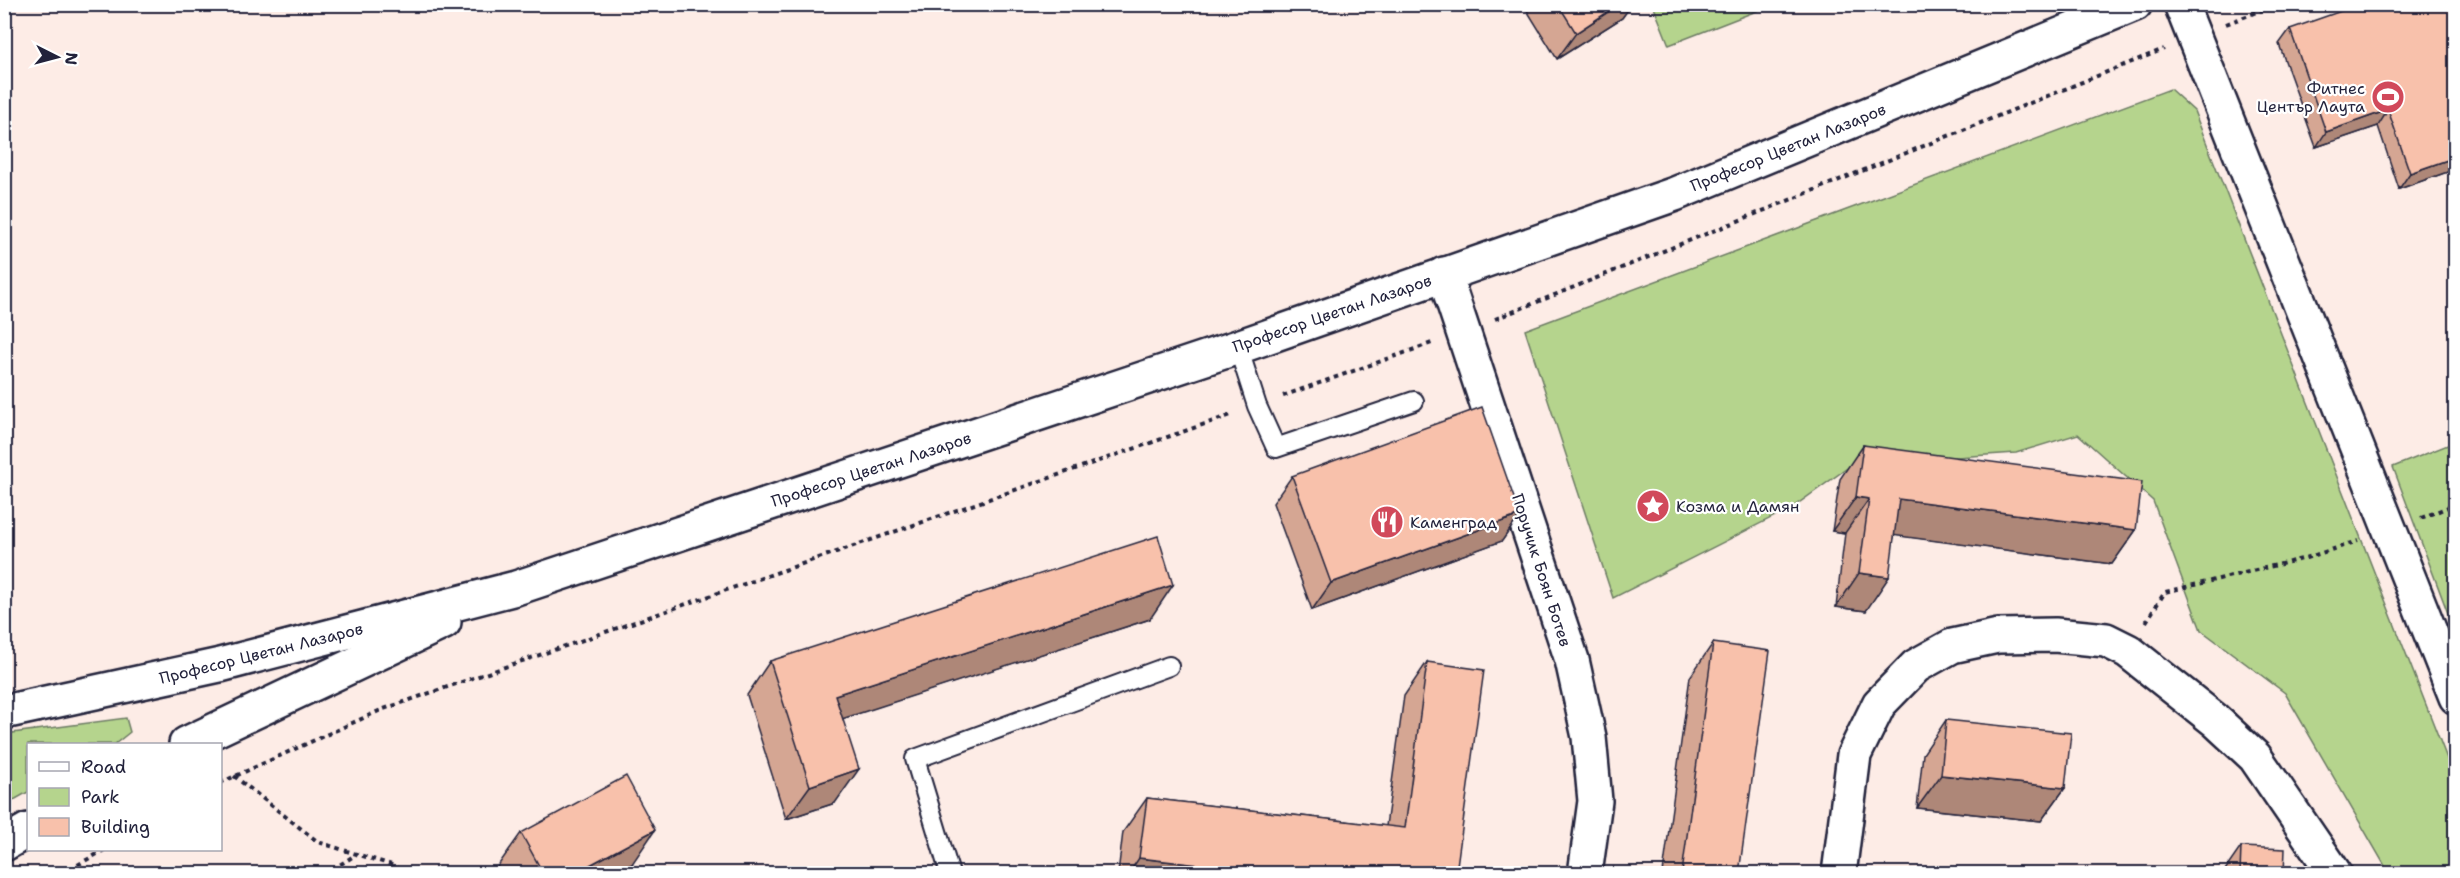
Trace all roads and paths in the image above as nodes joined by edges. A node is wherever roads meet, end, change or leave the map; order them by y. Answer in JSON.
{"nodes":[{"id":1,"x":2135,"y":4,"type":"edge"},
{"id":2,"x":2181,"y":4,"type":"edge"},
{"id":3,"x":1444,"y":274,"type":"junction"},
{"id":4,"x":1238,"y":347,"type":"junction"},
{"id":5,"x":1414,"y":401,"type":"dead end"},
{"id":6,"x":2392,"y":530,"type":"junction"},
{"id":7,"x":516,"y":588,"type":"junction"},
{"id":8,"x":2128,"y":651,"type":"junction"},
{"id":9,"x":1169,"y":666,"type":"dead end"},
{"id":10,"x":2456,"y":697,"type":"edge"},
{"id":11,"x":4,"y":712,"type":"edge"},
{"id":12,"x":188,"y":743,"type":"edge"},
{"id":13,"x":234,"y":776,"type":"dead end"},
{"id":14,"x":27,"y":831,"type":"edge"},
{"id":15,"x":4,"y":844,"type":"edge"},
{"id":16,"x":100,"y":851,"type":"edge"},
{"id":17,"x":357,"y":854,"type":"junction"},
{"id":18,"x":62,"y":873,"type":"edge"},
{"id":19,"x":325,"y":873,"type":"edge"},
{"id":20,"x":402,"y":873,"type":"edge"},
{"id":21,"x":950,"y":873,"type":"edge"},
{"id":22,"x":1585,"y":873,"type":"edge"},
{"id":23,"x":1839,"y":873,"type":"edge"},
{"id":24,"x":2335,"y":873,"type":"edge"}],
"edges":[{"from":1,"to":3,"type":"street","name":"Професор Цветан Лазаров"},
{"from":2,"to":6,"type":"street"},
{"from":3,"to":4,"type":"street","name":"Професор Цветан Лазаров"},
{"from":3,"to":22,"type":"street","name":"Поручик Боян Ботев"},
{"from":4,"to":5,"type":"lane"},
{"from":4,"to":7,"type":"street","name":"Професор Цветан Лазаров"},
{"from":6,"to":8,"type":"path"},
{"from":6,"to":10,"type":"street"},
{"from":7,"to":11,"type":"street","name":"Професор Цветан Лазаров"},
{"from":7,"to":12,"type":"street","name":"Професор Цветан Лазаров"},
{"from":8,"to":23,"type":"street"},
{"from":8,"to":24,"type":"street"},
{"from":9,"to":21,"type":"lane"},
{"from":13,"to":17,"type":"path"},
{"from":14,"to":15,"type":"street"},
{"from":16,"to":18,"type":"path"},
{"from":17,"to":19,"type":"path"},
{"from":17,"to":20,"type":"path"}]}
